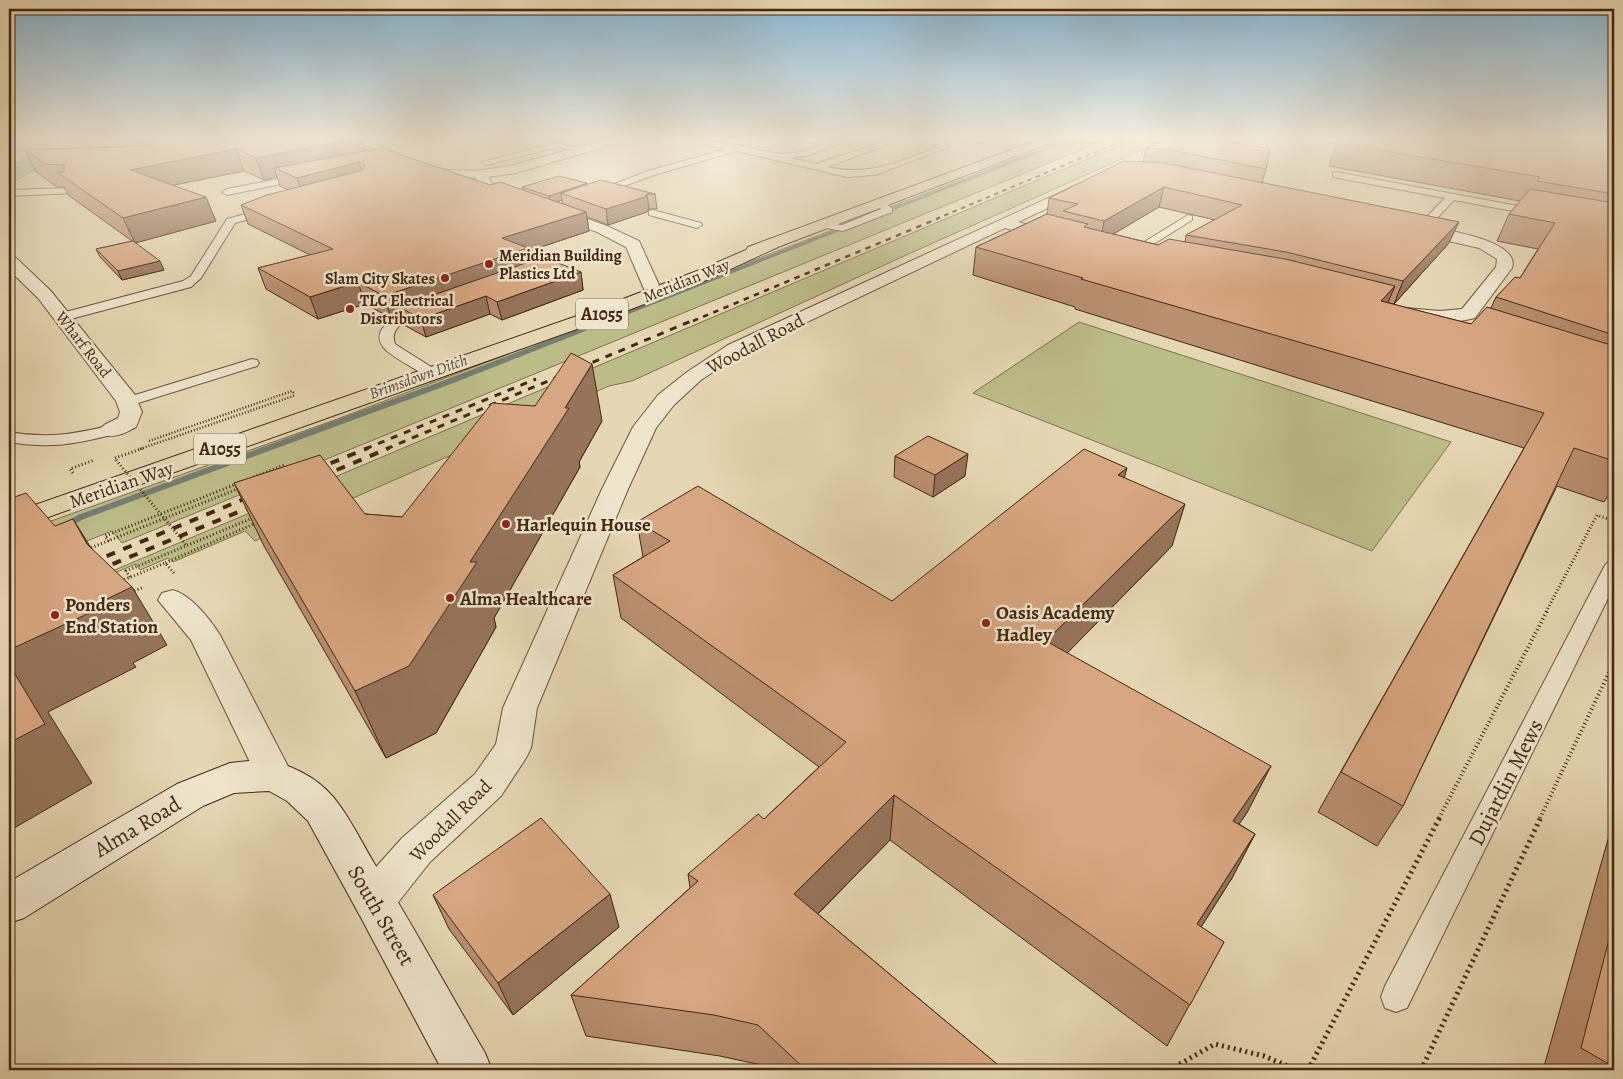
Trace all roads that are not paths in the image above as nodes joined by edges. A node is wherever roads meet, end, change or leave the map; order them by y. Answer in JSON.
{"nodes":[{"id":1,"x":245,"y":188,"type":"edge"},
{"id":2,"x":489,"y":188,"type":"edge"},
{"id":3,"x":608,"y":188,"type":"edge"},
{"id":4,"x":921,"y":188,"type":"edge"},
{"id":5,"x":1078,"y":188,"type":"edge"},
{"id":6,"x":1406,"y":188,"type":"edge"},
{"id":7,"x":71,"y":191,"type":"edge"},
{"id":8,"x":227,"y":192,"type":"dead end"},
{"id":9,"x":9,"y":193,"type":"edge"},
{"id":10,"x":584,"y":197,"type":"edge"},
{"id":11,"x":1452,"y":197,"type":"junction"},
{"id":12,"x":565,"y":203,"type":"edge"},
{"id":13,"x":279,"y":208,"type":"edge"},
{"id":14,"x":546,"y":209,"type":"junction"},
{"id":15,"x":653,"y":212,"type":"edge"},
{"id":16,"x":1547,"y":215,"type":"edge"},
{"id":17,"x":1188,"y":218,"type":"dead end"},
{"id":18,"x":1003,"y":223,"type":"junction"},
{"id":19,"x":697,"y":225,"type":"dead end"},
{"id":20,"x":1401,"y":226,"type":"edge"},
{"id":21,"x":1420,"y":230,"type":"junction"},
{"id":22,"x":1070,"y":241,"type":"edge"},
{"id":23,"x":770,"y":245,"type":"junction"},
{"id":24,"x":1121,"y":253,"type":"joint"},
{"id":25,"x":1150,"y":258,"type":"edge"},
{"id":26,"x":9,"y":261,"type":"edge"},
{"id":27,"x":650,"y":285,"type":"junction"},
{"id":28,"x":436,"y":306,"type":"edge"},
{"id":29,"x":1389,"y":310,"type":"edge"},
{"id":30,"x":64,"y":317,"type":"junction"},
{"id":31,"x":1440,"y":317,"type":"junction"},
{"id":32,"x":1465,"y":329,"type":"edge"},
{"id":33,"x":252,"y":363,"type":"dead end"},
{"id":34,"x":430,"y":373,"type":"junction"},
{"id":35,"x":127,"y":402,"type":"junction"},
{"id":36,"x":112,"y":430,"type":"joint"},
{"id":37,"x":9,"y":437,"type":"edge"},
{"id":38,"x":9,"y":523,"type":"edge"},
{"id":39,"x":1614,"y":567,"type":"edge"},
{"id":40,"x":174,"y":587,"type":"road end"},
{"id":41,"x":276,"y":776,"type":"junction"},
{"id":42,"x":374,"y":900,"type":"junction"},
{"id":43,"x":9,"y":904,"type":"edge"},
{"id":44,"x":1396,"y":997,"type":"dead end"},
{"id":45,"x":468,"y":1070,"type":"edge"}],
"edges":[{"from":1,"to":8,"type":"lane"},
{"from":2,"to":14,"type":"street"},
{"from":3,"to":10,"type":"lane"},
{"from":4,"to":23,"type":"main road","name":"Meridian Way","number":"A1055"},
{"from":5,"to":18,"type":"street","name":"Woodall Road"},
{"from":6,"to":11,"type":"lane"},
{"from":7,"to":9,"type":"lane"},
{"from":11,"to":16,"type":"lane"},
{"from":11,"to":21,"type":"lane"},
{"from":12,"to":14,"type":"lane"},
{"from":13,"to":30,"type":"lane"},
{"from":14,"to":27,"type":"street"},
{"from":15,"to":19,"type":"lane"},
{"from":17,"to":24,"type":"lane"},
{"from":18,"to":22,"type":"street"},
{"from":18,"to":42,"type":"street","name":"Woodall Road"},
{"from":20,"to":21,"type":"street"},
{"from":21,"to":31,"type":"street"},
{"from":23,"to":27,"type":"main road","name":"Meridian Way","number":"A1055"},
{"from":23,"to":34,"type":"main road","name":"Meridian Way","number":"A1055"},
{"from":24,"to":25,"type":"street"},
{"from":26,"to":30,"type":"street","name":"Wharf Road"},
{"from":27,"to":34,"type":"main road","name":"Meridian Way","number":"A1055"},
{"from":28,"to":34,"type":"lane"},
{"from":29,"to":31,"type":"street"},
{"from":30,"to":35,"type":"street","name":"Wharf Road"},
{"from":31,"to":32,"type":"lane"},
{"from":33,"to":35,"type":"lane"},
{"from":34,"to":38,"type":"main road","name":"Meridian Way","number":"A1055"},
{"from":35,"to":36,"type":"street"},
{"from":36,"to":37,"type":"lane"},
{"from":39,"to":44,"type":"lane","name":"Dujardin Mews"},
{"from":40,"to":41,"type":"street"},
{"from":41,"to":42,"type":"street","name":"South Street"},
{"from":41,"to":43,"type":"street","name":"Alma Road"},
{"from":42,"to":45,"type":"street","name":"South Street"}]}
